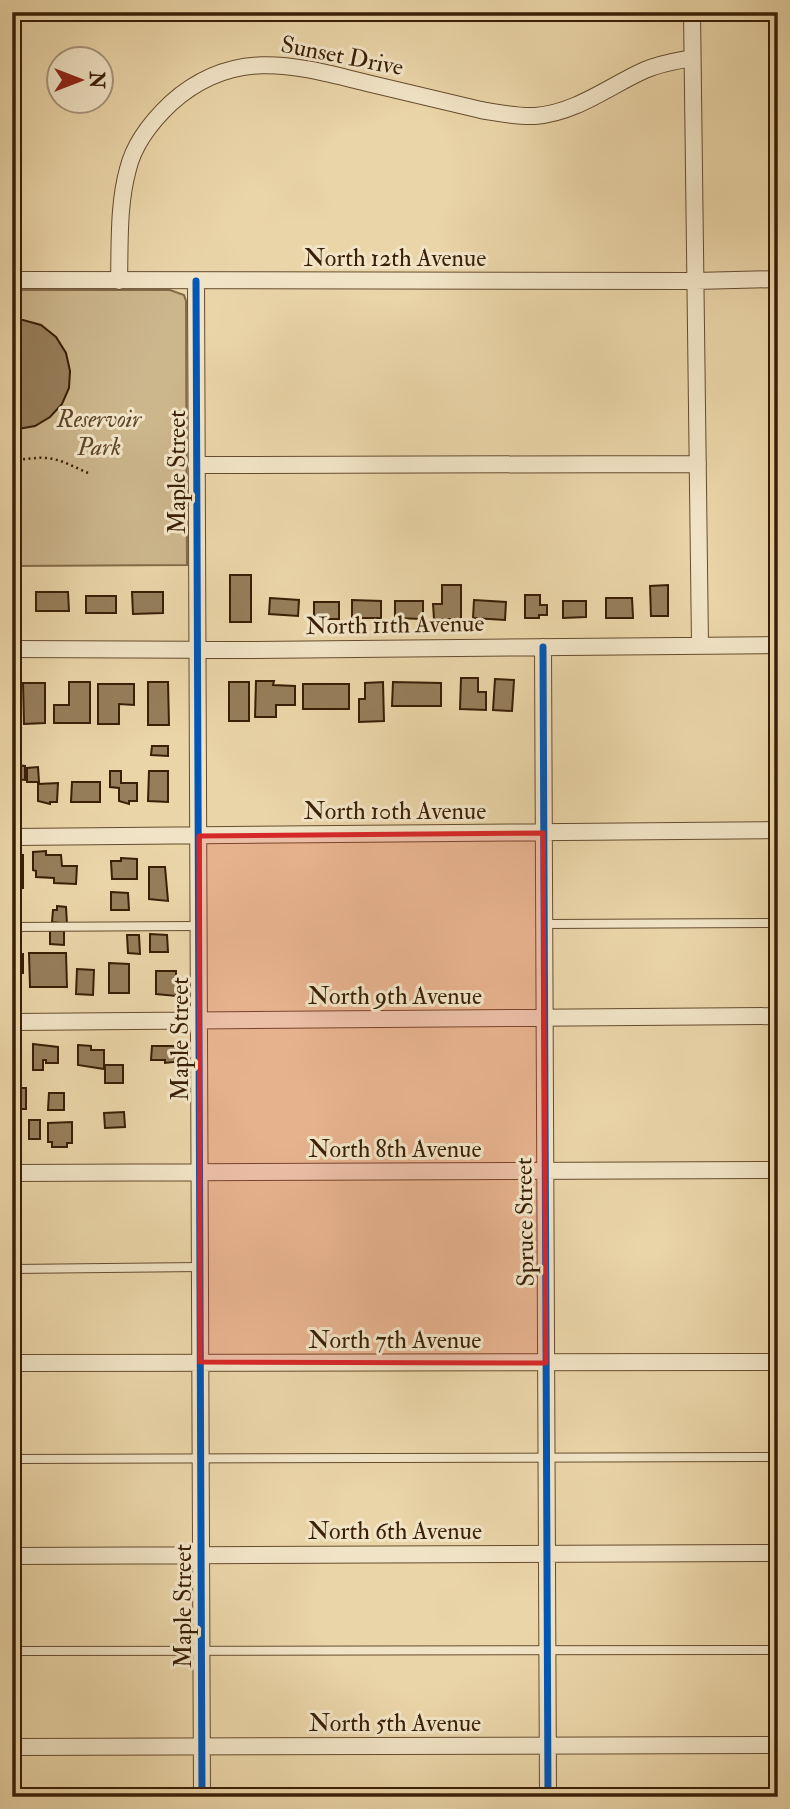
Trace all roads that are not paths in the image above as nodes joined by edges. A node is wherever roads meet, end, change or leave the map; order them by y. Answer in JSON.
{"nodes":[{"id":1,"x":692,"y":12,"type":"edge"},
{"id":2,"x":692,"y":58,"type":"junction"},
{"id":3,"x":778,"y":279,"type":"edge"},
{"id":4,"x":12,"y":280,"type":"edge"},
{"id":5,"x":119,"y":281,"type":"junction"},
{"id":6,"x":196,"y":281,"type":"junction"},
{"id":7,"x":695,"y":281,"type":"junction"},
{"id":8,"x":698,"y":464,"type":"junction"},
{"id":9,"x":196,"y":465,"type":"junction"},
{"id":10,"x":700,"y":645,"type":"junction"},
{"id":11,"x":778,"y":645,"type":"edge"},
{"id":12,"x":543,"y":647,"type":"junction"},
{"id":13,"x":12,"y":649,"type":"edge"},
{"id":14,"x":198,"y":649,"type":"junction"},
{"id":15,"x":778,"y":831,"type":"edge"},
{"id":16,"x":543,"y":833,"type":"junction"},
{"id":17,"x":199,"y":835,"type":"junction"},
{"id":18,"x":12,"y":837,"type":"edge"},
{"id":19,"x":778,"y":923,"type":"edge"},
{"id":20,"x":543,"y":924,"type":"junction"},
{"id":21,"x":199,"y":926,"type":"junction"},
{"id":22,"x":12,"y":927,"type":"edge"},
{"id":23,"x":778,"y":1016,"type":"edge"},
{"id":24,"x":543,"y":1018,"type":"junction"},
{"id":25,"x":200,"y":1020,"type":"junction"},
{"id":26,"x":12,"y":1022,"type":"edge"},
{"id":27,"x":778,"y":1170,"type":"edge"},
{"id":28,"x":544,"y":1171,"type":"junction"},
{"id":29,"x":199,"y":1172,"type":"junction"},
{"id":30,"x":12,"y":1173,"type":"edge"},
{"id":31,"x":200,"y":1268,"type":"junction"},
{"id":32,"x":12,"y":1269,"type":"edge"},
{"id":33,"x":200,"y":1362,"type":"junction"},
{"id":34,"x":778,"y":1362,"type":"edge"},
{"id":35,"x":12,"y":1363,"type":"edge"},
{"id":36,"x":546,"y":1363,"type":"junction"},
{"id":37,"x":778,"y":1457,"type":"edge"},
{"id":38,"x":547,"y":1458,"type":"junction"},
{"id":39,"x":12,"y":1459,"type":"edge"},
{"id":40,"x":201,"y":1459,"type":"junction"},
{"id":41,"x":778,"y":1553,"type":"edge"},
{"id":42,"x":202,"y":1554,"type":"junction"},
{"id":43,"x":548,"y":1554,"type":"junction"},
{"id":44,"x":12,"y":1556,"type":"edge"},
{"id":45,"x":549,"y":1650,"type":"junction"},
{"id":46,"x":778,"y":1650,"type":"edge"},
{"id":47,"x":12,"y":1651,"type":"edge"},
{"id":48,"x":202,"y":1652,"type":"junction"},
{"id":49,"x":778,"y":1745,"type":"edge"},
{"id":50,"x":549,"y":1746,"type":"junction"},
{"id":51,"x":12,"y":1747,"type":"edge"},
{"id":52,"x":202,"y":1747,"type":"junction"},
{"id":53,"x":202,"y":1797,"type":"edge"},
{"id":54,"x":548,"y":1797,"type":"edge"}],
"edges":[{"from":1,"to":2,"type":"street"},
{"from":2,"to":5,"type":"street","name":"Sunset Drive"},
{"from":2,"to":7,"type":"street"},
{"from":3,"to":7,"type":"street","name":"North 12th Avenue"},
{"from":4,"to":5,"type":"street","name":"North 12th Avenue"},
{"from":5,"to":6,"type":"street","name":"North 12th Avenue"},
{"from":6,"to":7,"type":"street","name":"North 12th Avenue"},
{"from":6,"to":9,"type":"street","name":"Maple Street"},
{"from":7,"to":8,"type":"street"},
{"from":8,"to":9,"type":"street"},
{"from":8,"to":10,"type":"street"},
{"from":9,"to":14,"type":"street","name":"Maple Street"},
{"from":10,"to":11,"type":"street","name":"North 11th Avenue"},
{"from":10,"to":12,"type":"street","name":"North 11th Avenue"},
{"from":12,"to":14,"type":"street","name":"North 11th Avenue"},
{"from":12,"to":16,"type":"street","name":"Spruce Street"},
{"from":13,"to":14,"type":"street","name":"North 11th Avenue"},
{"from":14,"to":17,"type":"street","name":"Maple Street"},
{"from":15,"to":16,"type":"street","name":"North 10th Avenue"},
{"from":16,"to":17,"type":"street","name":"North 10th Avenue"},
{"from":16,"to":20,"type":"street","name":"Spruce Street"},
{"from":17,"to":18,"type":"street","name":"North 10th Avenue"},
{"from":17,"to":21,"type":"street","name":"Maple Street"},
{"from":19,"to":20,"type":"lane"},
{"from":20,"to":24,"type":"street","name":"Spruce Street"},
{"from":21,"to":22,"type":"lane"},
{"from":21,"to":25,"type":"street","name":"Maple Street"},
{"from":23,"to":24,"type":"street","name":"North 9th Avenue"},
{"from":24,"to":25,"type":"street","name":"North 9th Avenue"},
{"from":24,"to":28,"type":"street","name":"Spruce Street"},
{"from":25,"to":26,"type":"street","name":"North 9th Avenue"},
{"from":25,"to":29,"type":"street","name":"Maple Street"},
{"from":27,"to":28,"type":"street","name":"North 8th Avenue"},
{"from":28,"to":29,"type":"street","name":"North 8th Avenue"},
{"from":28,"to":36,"type":"street","name":"Spruce Street"},
{"from":29,"to":30,"type":"street","name":"North 8th Avenue"},
{"from":29,"to":31,"type":"street","name":"Maple Street"},
{"from":31,"to":32,"type":"lane"},
{"from":31,"to":33,"type":"street","name":"Maple Street"},
{"from":33,"to":35,"type":"street","name":"North 7th Avenue"},
{"from":33,"to":36,"type":"street","name":"North 7th Avenue"},
{"from":33,"to":40,"type":"street","name":"Maple Street"},
{"from":34,"to":36,"type":"street","name":"North 7th Avenue"},
{"from":36,"to":38,"type":"street","name":"Spruce Street"},
{"from":37,"to":38,"type":"lane"},
{"from":38,"to":40,"type":"lane"},
{"from":38,"to":43,"type":"street","name":"Spruce Street"},
{"from":39,"to":40,"type":"lane"},
{"from":40,"to":42,"type":"street","name":"Maple Street"},
{"from":41,"to":43,"type":"street","name":"North 6th Avenue"},
{"from":42,"to":43,"type":"street","name":"North 6th Avenue"},
{"from":42,"to":44,"type":"street","name":"North 6th Avenue"},
{"from":42,"to":48,"type":"street","name":"Maple Street"},
{"from":43,"to":45,"type":"street","name":"Spruce Street"},
{"from":45,"to":46,"type":"lane"},
{"from":45,"to":48,"type":"lane"},
{"from":45,"to":50,"type":"street","name":"Spruce Street"},
{"from":47,"to":48,"type":"lane"},
{"from":48,"to":52,"type":"street","name":"Maple Street"},
{"from":49,"to":50,"type":"street","name":"North 5th Avenue"},
{"from":50,"to":52,"type":"street","name":"North 5th Avenue"},
{"from":50,"to":54,"type":"street","name":"Spruce Street"},
{"from":51,"to":52,"type":"street","name":"North 5th Avenue"},
{"from":52,"to":53,"type":"street","name":"Maple Street"}]}
